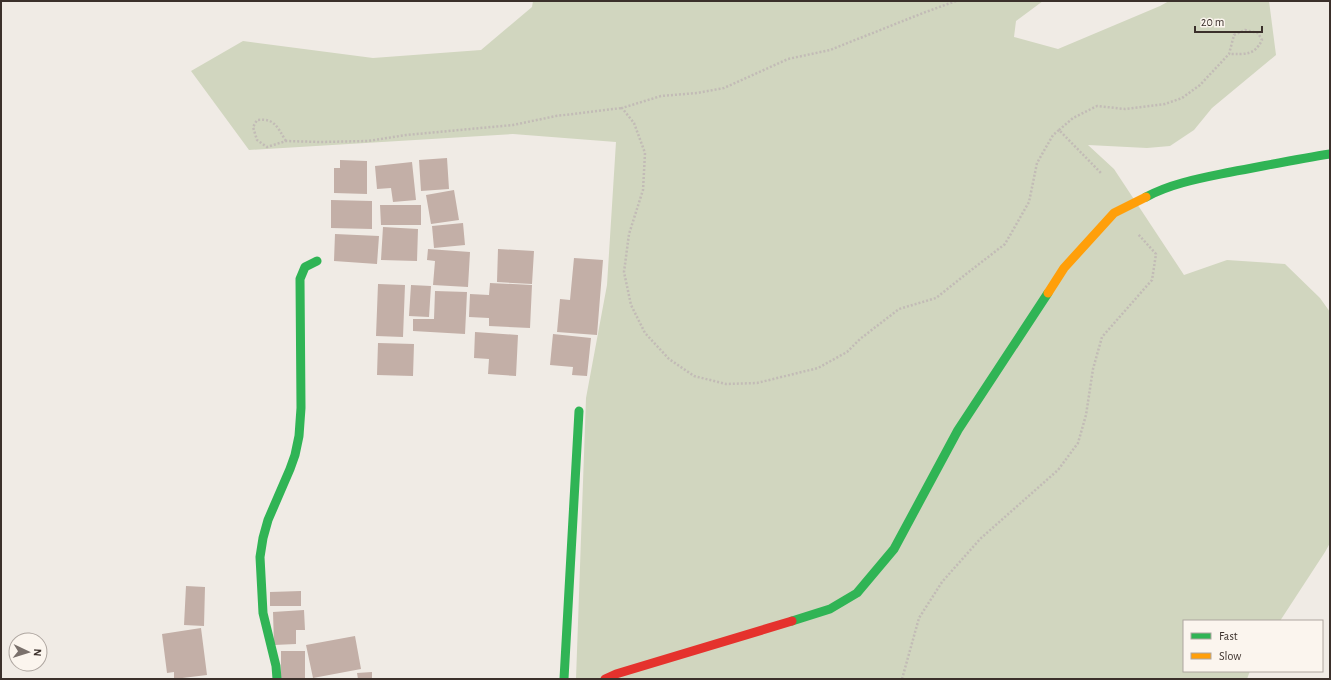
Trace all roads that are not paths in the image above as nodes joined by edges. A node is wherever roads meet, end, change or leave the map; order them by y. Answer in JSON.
{"nodes":[{"id":1,"x":1330,"y":154,"type":"edge"},
{"id":2,"x":317,"y":261,"type":"dead end"},
{"id":3,"x":579,"y":411,"type":"dead end"},
{"id":4,"x":277,"y":679,"type":"edge"},
{"id":5,"x":564,"y":679,"type":"edge"},
{"id":6,"x":605,"y":679,"type":"edge"}],
"edges":[{"from":1,"to":6,"type":"street"},
{"from":2,"to":4,"type":"street"},
{"from":3,"to":5,"type":"street"}]}
